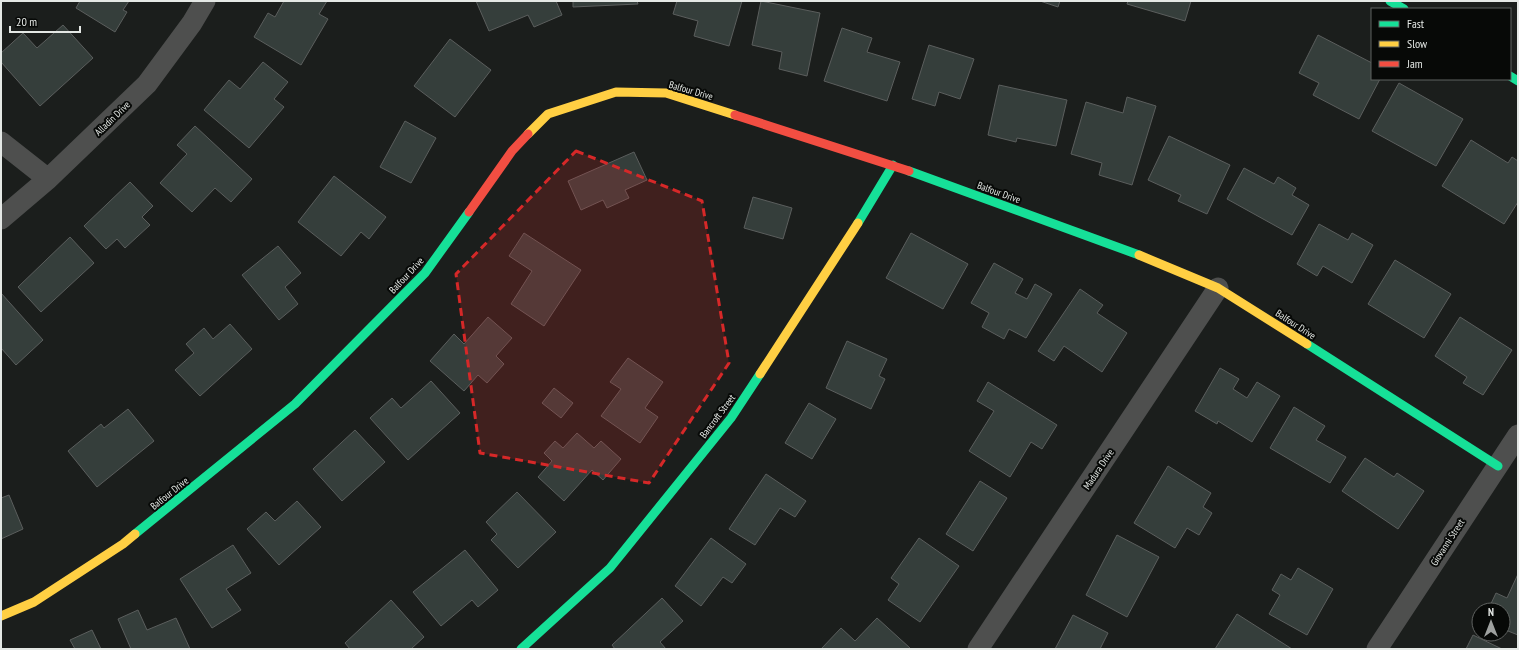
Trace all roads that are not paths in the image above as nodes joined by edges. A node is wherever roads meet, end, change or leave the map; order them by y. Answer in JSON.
{"nodes":[{"id":1,"x":205,"y":1,"type":"edge"},
{"id":2,"x":1390,"y":1,"type":"edge"},
{"id":3,"x":1402,"y":8,"type":"edge"},
{"id":4,"x":1,"y":142,"type":"edge"},
{"id":5,"x":893,"y":164,"type":"junction"},
{"id":6,"x":48,"y":179,"type":"junction"},
{"id":7,"x":1,"y":219,"type":"edge"},
{"id":8,"x":1218,"y":288,"type":"junction"},
{"id":9,"x":1518,"y":435,"type":"edge"},
{"id":10,"x":1498,"y":466,"type":"junction"},
{"id":11,"x":1,"y":616,"type":"edge"},
{"id":12,"x":521,"y":649,"type":"edge"},
{"id":13,"x":978,"y":649,"type":"edge"},
{"id":14,"x":1377,"y":649,"type":"edge"}],
"edges":[{"from":1,"to":6,"type":"street","name":"Alladin Drive"},
{"from":2,"to":3,"type":"street"},
{"from":4,"to":6,"type":"street"},
{"from":5,"to":8,"type":"street","name":"Balfour Drive"},
{"from":5,"to":11,"type":"street","name":"Balfour Drive"},
{"from":5,"to":12,"type":"street","name":"Bancroft Street"},
{"from":6,"to":7,"type":"street","name":"Alladin Drive"},
{"from":8,"to":10,"type":"street","name":"Balfour Drive"},
{"from":8,"to":13,"type":"street","name":"Madura Drive"},
{"from":9,"to":10,"type":"street","name":"Giovanni Street"},
{"from":10,"to":14,"type":"street","name":"Giovanni Street"}]}
